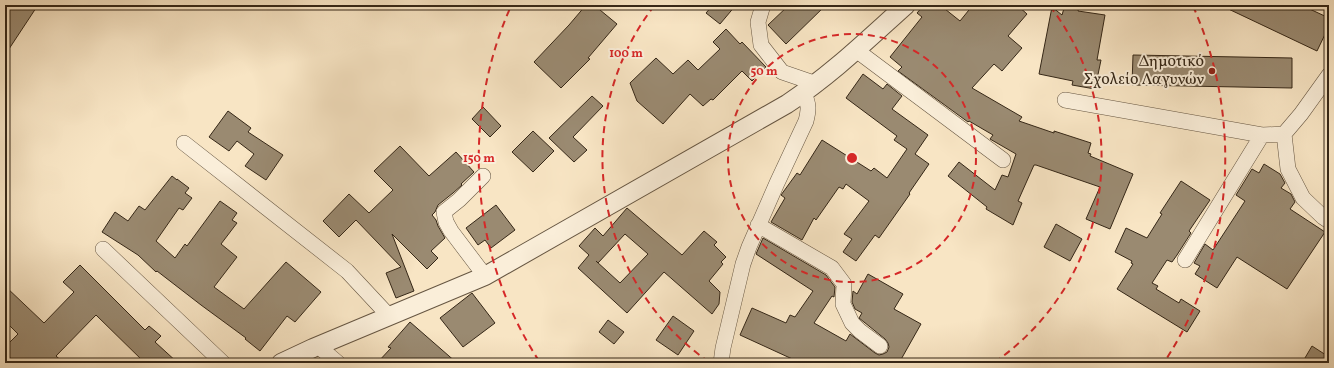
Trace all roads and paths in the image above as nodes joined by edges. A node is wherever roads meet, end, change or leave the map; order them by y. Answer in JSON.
{"nodes":[{"id":1,"x":763,"y":5,"type":"edge"},
{"id":2,"x":906,"y":5,"type":"edge"},
{"id":3,"x":856,"y":50,"type":"junction"},
{"id":4,"x":1329,"y":75,"type":"edge"},
{"id":5,"x":811,"y":89,"type":"junction"},
{"id":6,"x":1065,"y":100,"type":"dead end"},
{"id":7,"x":1284,"y":134,"type":"junction"},
{"id":8,"x":1262,"y":135,"type":"junction"},
{"id":9,"x":184,"y":143,"type":"dead end"},
{"id":10,"x":1003,"y":160,"type":"dead end"},
{"id":11,"x":483,"y":176,"type":"dead end"},
{"id":12,"x":1329,"y":221,"type":"edge"},
{"id":13,"x":758,"y":225,"type":"junction"},
{"id":14,"x":103,"y":249,"type":"dead end"},
{"id":15,"x":1185,"y":260,"type":"dead end"},
{"id":16,"x":485,"y":276,"type":"junction"},
{"id":17,"x":389,"y":316,"type":"junction"},
{"id":18,"x":318,"y":346,"type":"junction"},
{"id":19,"x":880,"y":346,"type":"dead end"},
{"id":20,"x":223,"y":363,"type":"edge"},
{"id":21,"x":281,"y":363,"type":"edge"},
{"id":22,"x":338,"y":363,"type":"edge"},
{"id":23,"x":721,"y":363,"type":"edge"}],
"edges":[{"from":1,"to":5,"type":"street"},
{"from":2,"to":3,"type":"street"},
{"from":3,"to":5,"type":"street"},
{"from":3,"to":10,"type":"street"},
{"from":4,"to":7,"type":"street"},
{"from":5,"to":13,"type":"street"},
{"from":5,"to":16,"type":"street"},
{"from":6,"to":8,"type":"street"},
{"from":7,"to":8,"type":"street"},
{"from":7,"to":12,"type":"street"},
{"from":8,"to":15,"type":"street"},
{"from":9,"to":17,"type":"street"},
{"from":11,"to":16,"type":"street"},
{"from":13,"to":19,"type":"street"},
{"from":13,"to":23,"type":"street"},
{"from":14,"to":20,"type":"street"},
{"from":16,"to":17,"type":"street"},
{"from":17,"to":18,"type":"street"},
{"from":18,"to":21,"type":"street"},
{"from":18,"to":22,"type":"street"}]}
